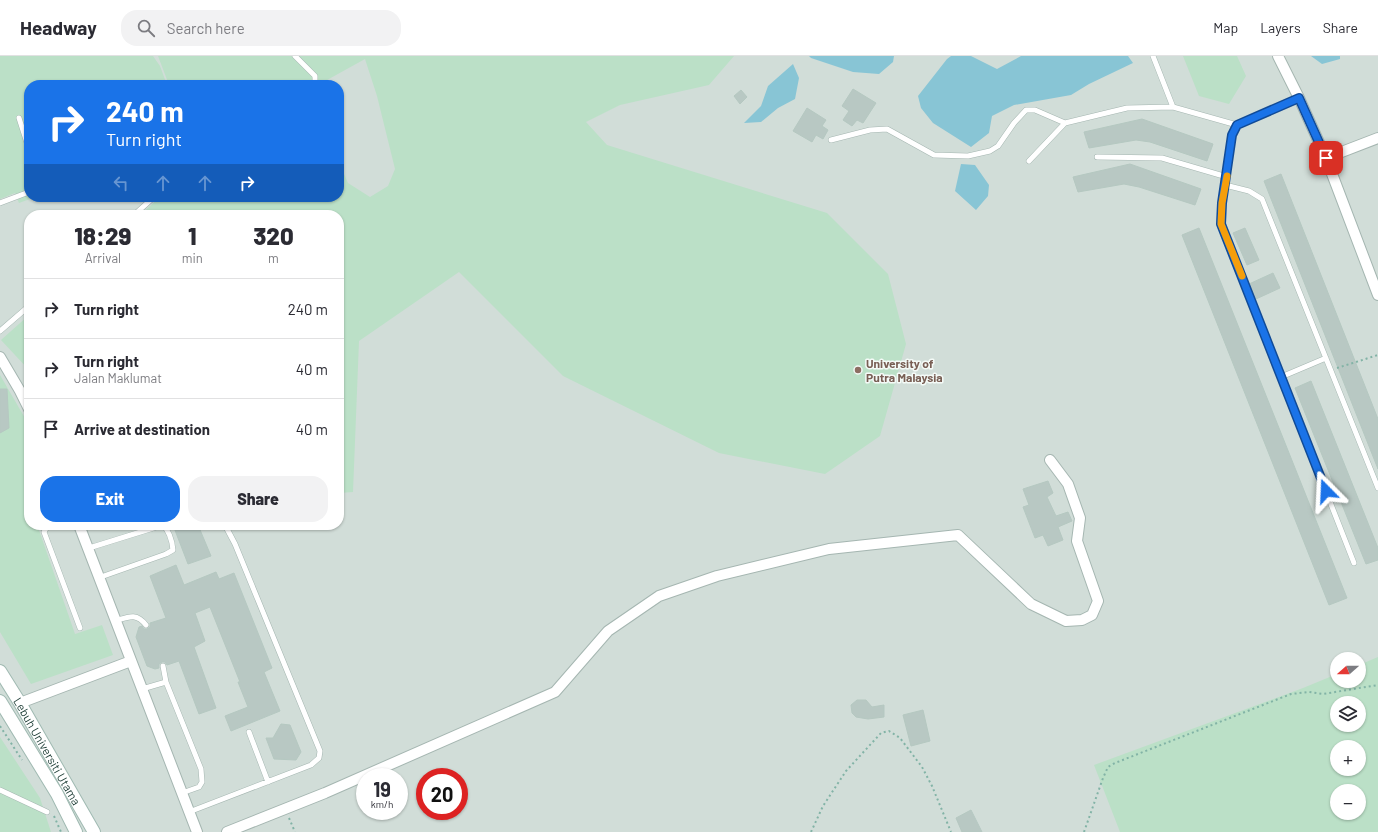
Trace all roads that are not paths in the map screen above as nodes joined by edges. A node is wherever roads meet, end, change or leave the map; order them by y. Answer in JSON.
{"nodes":[{"id":1,"x":295,"y":56,"type":"edge"},
{"id":2,"x":1153,"y":56,"type":"edge"},
{"id":3,"x":1278,"y":56,"type":"edge"},
{"id":4,"x":315,"y":80,"type":"edge"},
{"id":5,"x":1299,"y":98,"type":"junction"},
{"id":6,"x":1173,"y":107,"type":"junction"},
{"id":7,"x":19,"y":118,"type":"dead end"},
{"id":8,"x":1066,"y":123,"type":"junction"},
{"id":9,"x":1237,"y":125,"type":"junction"},
{"id":10,"x":24,"y":134,"type":"edge"},
{"id":11,"x":1378,"y":138,"type":"edge"},
{"id":12,"x":831,"y":140,"type":"dead end"},
{"id":13,"x":1098,"y":157,"type":"dead end"},
{"id":14,"x":1326,"y":158,"type":"junction"},
{"id":15,"x":1029,"y":161,"type":"dead end"},
{"id":16,"x":1227,"y":177,"type":"junction"},
{"id":17,"x":1225,"y":185,"type":"junction"},
{"id":18,"x":24,"y":194,"type":"edge"},
{"id":19,"x":148,"y":202,"type":"edge"},
{"id":20,"x":0,"y":203,"type":"edge"},
{"id":21,"x":140,"y":210,"type":"edge"},
{"id":22,"x":1378,"y":295,"type":"edge"},
{"id":23,"x":24,"y":310,"type":"edge"},
{"id":24,"x":0,"y":332,"type":"edge"},
{"id":25,"x":0,"y":356,"type":"edge"},
{"id":26,"x":1326,"y":358,"type":"junction"},
{"id":27,"x":1281,"y":377,"type":"junction"},
{"id":28,"x":24,"y":399,"type":"edge"},
{"id":29,"x":1050,"y":460,"type":"dead end"},
{"id":30,"x":1378,"y":488,"type":"edge"},
{"id":31,"x":45,"y":530,"type":"edge"},
{"id":32,"x":81,"y":530,"type":"edge"},
{"id":33,"x":147,"y":530,"type":"edge"},
{"id":34,"x":167,"y":530,"type":"edge"},
{"id":35,"x":228,"y":530,"type":"edge"},
{"id":36,"x":88,"y":548,"type":"junction"},
{"id":37,"x":1354,"y":563,"type":"dead end"},
{"id":38,"x":98,"y":578,"type":"junction"},
{"id":39,"x":115,"y":620,"type":"junction"},
{"id":40,"x":146,"y":625,"type":"dead end"},
{"id":41,"x":80,"y":628,"type":"dead end"},
{"id":42,"x":130,"y":661,"type":"junction"},
{"id":43,"x":163,"y":666,"type":"dead end"},
{"id":44,"x":0,"y":671,"type":"edge"},
{"id":45,"x":166,"y":682,"type":"junction"},
{"id":46,"x":142,"y":689,"type":"junction"},
{"id":47,"x":0,"y":701,"type":"edge"},
{"id":48,"x":20,"y":703,"type":"junction"},
{"id":49,"x":249,"y":732,"type":"dead end"},
{"id":50,"x":268,"y":782,"type":"junction"},
{"id":51,"x":0,"y":790,"type":"edge"},
{"id":52,"x":182,"y":793,"type":"junction"},
{"id":53,"x":47,"y":812,"type":"dead end"},
{"id":54,"x":189,"y":812,"type":"junction"},
{"id":55,"x":76,"y":832,"type":"edge"},
{"id":56,"x":94,"y":832,"type":"edge"},
{"id":57,"x":197,"y":832,"type":"edge"},
{"id":58,"x":227,"y":832,"type":"edge"}],
"edges":[{"from":1,"to":4,"type":"lane"},
{"from":2,"to":6,"type":"lane"},
{"from":3,"to":5,"type":"street"},
{"from":5,"to":9,"type":"lane"},
{"from":5,"to":14,"type":"street"},
{"from":6,"to":8,"type":"lane"},
{"from":6,"to":9,"type":"lane"},
{"from":7,"to":10,"type":"lane"},
{"from":8,"to":12,"type":"lane"},
{"from":8,"to":15,"type":"lane"},
{"from":9,"to":16,"type":"lane"},
{"from":11,"to":14,"type":"street"},
{"from":13,"to":16,"type":"lane"},
{"from":14,"to":22,"type":"street"},
{"from":16,"to":17,"type":"lane"},
{"from":17,"to":26,"type":"lane"},
{"from":17,"to":27,"type":"lane"},
{"from":18,"to":20,"type":"lane"},
{"from":19,"to":21,"type":"lane"},
{"from":23,"to":24,"type":"lane"},
{"from":25,"to":28,"type":"street"},
{"from":26,"to":27,"type":"lane"},
{"from":26,"to":30,"type":"lane"},
{"from":27,"to":37,"type":"lane"},
{"from":29,"to":58,"type":"street"},
{"from":31,"to":41,"type":"lane"},
{"from":32,"to":36,"type":"street"},
{"from":33,"to":36,"type":"lane"},
{"from":34,"to":38,"type":"lane"},
{"from":35,"to":50,"type":"lane"},
{"from":36,"to":38,"type":"street"},
{"from":38,"to":39,"type":"street"},
{"from":39,"to":40,"type":"lane"},
{"from":39,"to":42,"type":"street"},
{"from":42,"to":46,"type":"street"},
{"from":42,"to":48,"type":"street"},
{"from":43,"to":45,"type":"lane"},
{"from":44,"to":48,"type":"main road","name":"Lebuh Universiti Utama"},
{"from":45,"to":46,"type":"lane"},
{"from":45,"to":52,"type":"lane"},
{"from":46,"to":52,"type":"street"},
{"from":47,"to":55,"type":"main road","name":"Lebuh Universiti Utama"},
{"from":48,"to":56,"type":"main road","name":"Lebuh Universiti Utama"},
{"from":49,"to":50,"type":"lane"},
{"from":50,"to":54,"type":"lane"},
{"from":51,"to":53,"type":"lane"},
{"from":52,"to":54,"type":"street"},
{"from":54,"to":57,"type":"street"}]}
